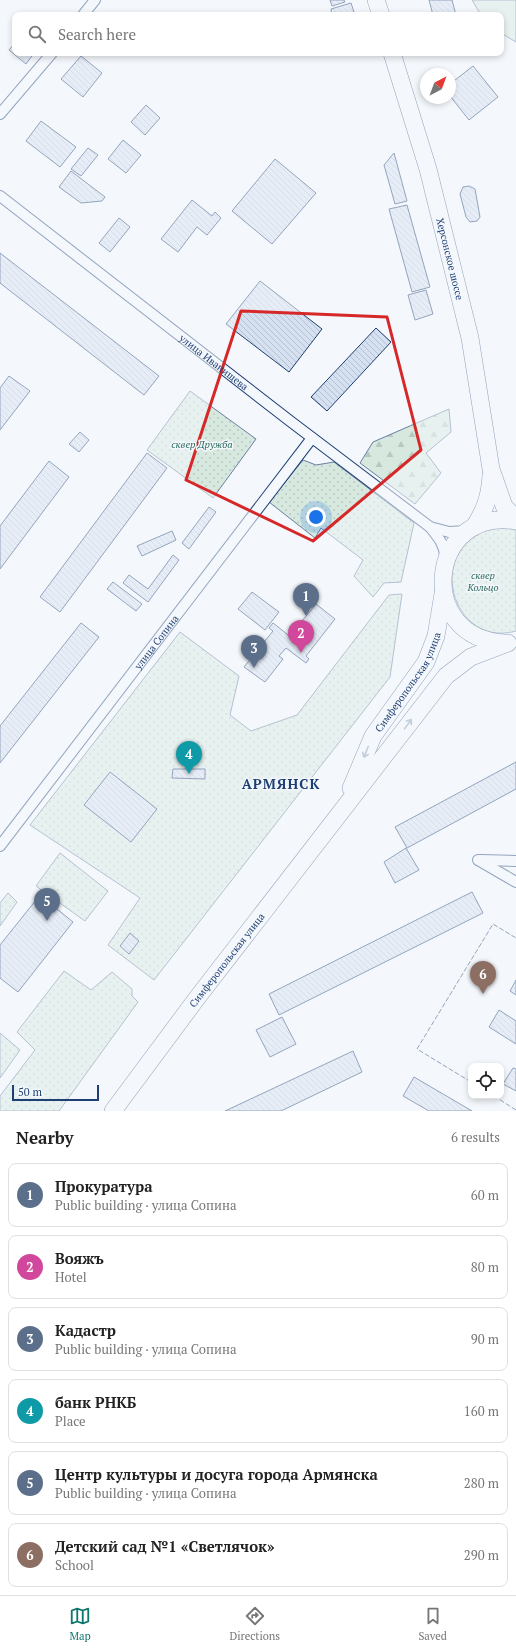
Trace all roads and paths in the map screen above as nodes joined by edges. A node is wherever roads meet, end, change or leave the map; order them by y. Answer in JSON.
{"nodes":[{"id":1,"x":95,"y":0,"type":"edge"},
{"id":2,"x":376,"y":0,"type":"edge"},
{"id":3,"x":85,"y":12,"type":"edge"},
{"id":4,"x":380,"y":12,"type":"edge"},
{"id":5,"x":49,"y":56,"type":"edge"},
{"id":6,"x":393,"y":56,"type":"edge"},
{"id":7,"x":0,"y":114,"type":"edge"},
{"id":8,"x":0,"y":196,"type":"edge"},
{"id":9,"x":312,"y":438,"type":"junction"},
{"id":10,"x":491,"y":469,"type":"junction"},
{"id":11,"x":516,"y":520,"type":"edge"},
{"id":12,"x":430,"y":527,"type":"junction"},
{"id":13,"x":471,"y":529,"type":"junction"},
{"id":14,"x":445,"y":562,"type":"junction"},
{"id":15,"x":443,"y":594,"type":"junction"},
{"id":16,"x":512,"y":642,"type":"edge"},
{"id":17,"x":341,"y":810,"type":"junction"},
{"id":18,"x":0,"y":846,"type":"edge"},
{"id":19,"x":516,"y":861,"type":"edge"},
{"id":20,"x":516,"y":882,"type":"edge"},
{"id":21,"x":113,"y":1111,"type":"edge"}],
"edges":[{"from":1,"to":3,"type":"street"},
{"from":2,"to":4,"type":"highway"},
{"from":5,"to":7,"type":"street"},
{"from":6,"to":10,"type":"highway","name":"Херсонское шоссе"},
{"from":8,"to":9,"type":"street","name":"улица Иванищева"},
{"from":9,"to":12,"type":"street","name":"улица Иванищева"},
{"from":9,"to":18,"type":"street","name":"улица Сопина"},
{"from":10,"to":11,"type":"highway","name":"Херсонское шоссе"},
{"from":10,"to":13,"type":"highway","name":"Херсонское шоссе"},
{"from":11,"to":13,"type":"highway"},
{"from":12,"to":13,"type":"street","name":"улица Иванищева"},
{"from":12,"to":14,"type":"street","name":"улица Иванищева"},
{"from":13,"to":14,"type":"highway","name":"Херсонское шоссе"},
{"from":14,"to":15,"type":"highway"},
{"from":15,"to":16,"type":"highway"},
{"from":15,"to":17,"type":"highway","name":"Симферопольская улица","one_way":true},
{"from":17,"to":16,"type":"highway","name":"Симферопольская улица","one_way":true},
{"from":17,"to":21,"type":"highway","name":"Симферопольская улица"},
{"from":19,"to":20,"type":"street"}]}
